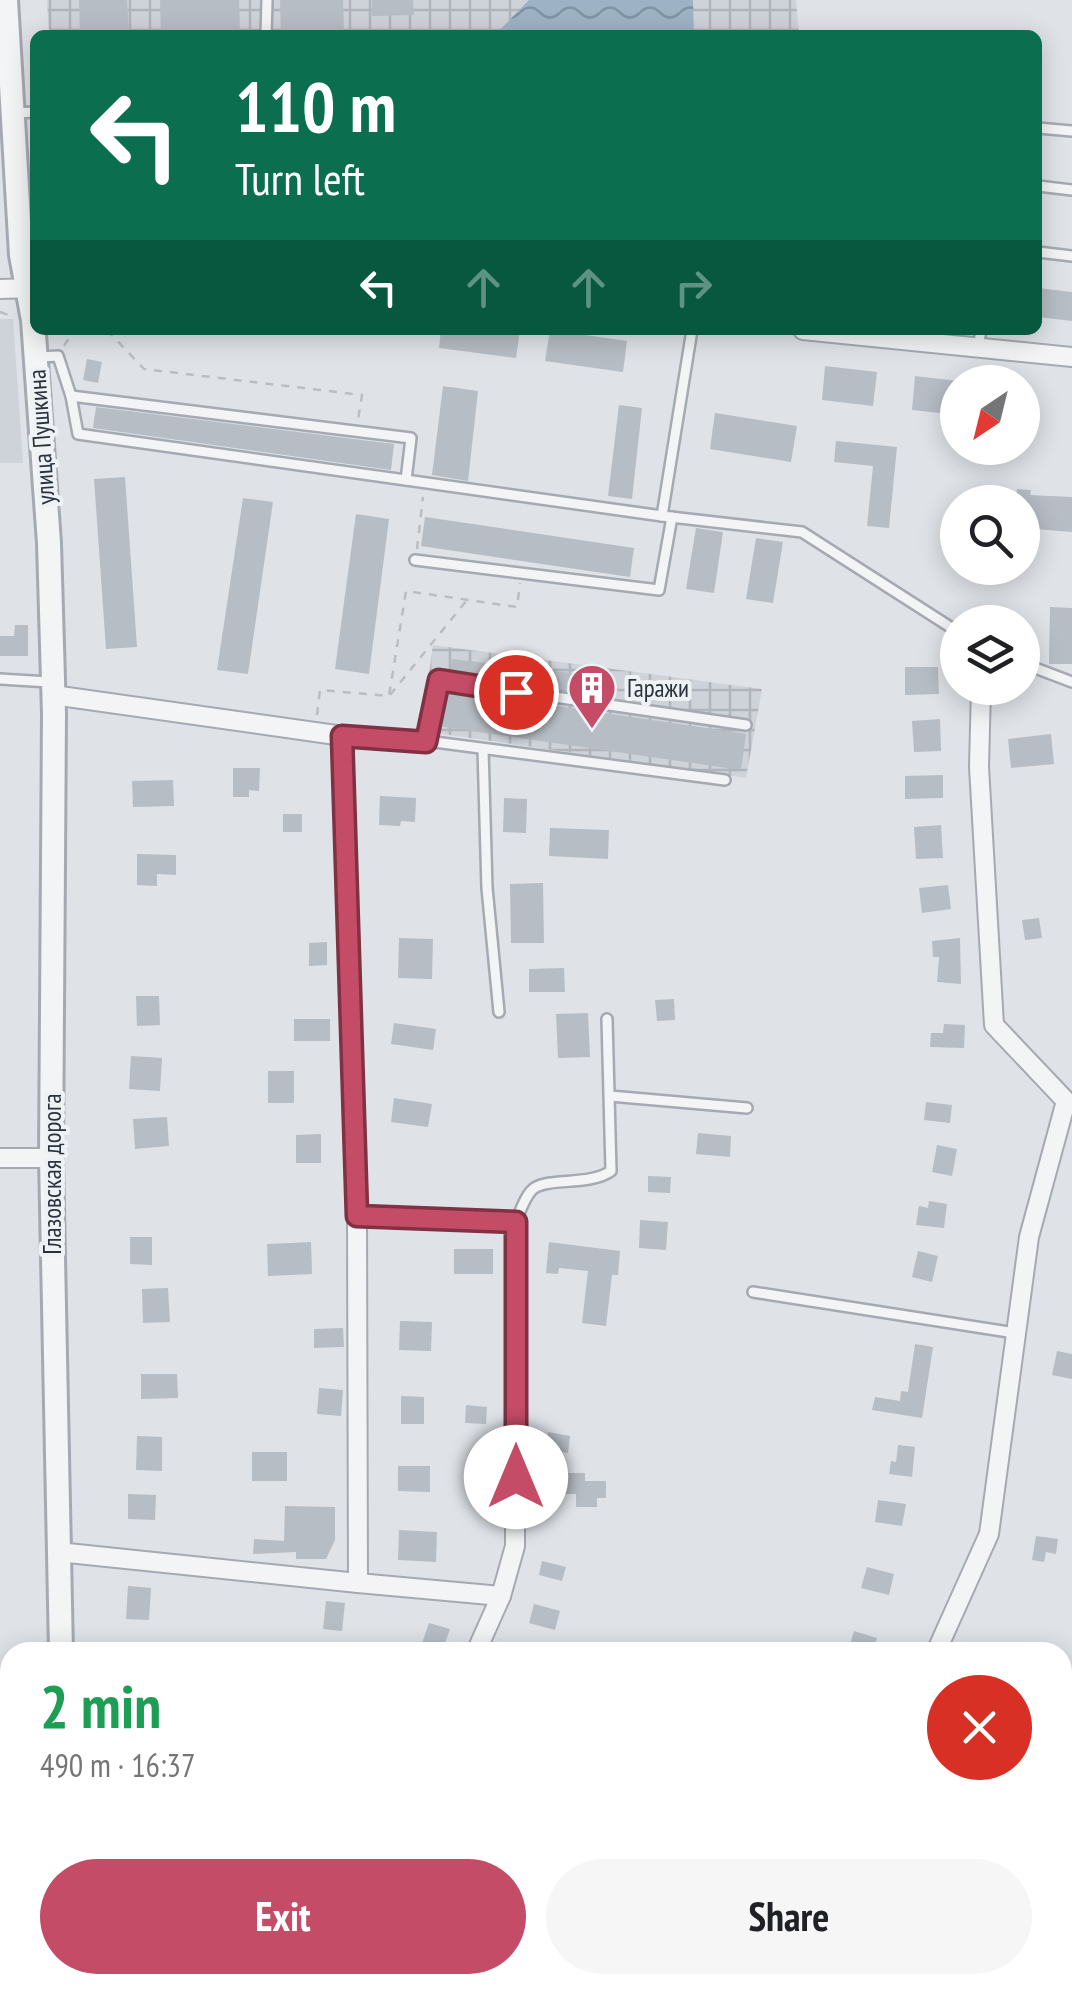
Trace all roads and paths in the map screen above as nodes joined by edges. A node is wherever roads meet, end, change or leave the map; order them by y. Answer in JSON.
{"nodes":[{"id":1,"x":6,"y":0,"type":"edge"},
{"id":2,"x":267,"y":0,"type":"edge"},
{"id":3,"x":266,"y":30,"type":"edge"},
{"id":4,"x":24,"y":113,"type":"edge"},
{"id":5,"x":1042,"y":128,"type":"edge"},
{"id":6,"x":1072,"y":132,"type":"edge"},
{"id":7,"x":1042,"y":186,"type":"edge"},
{"id":8,"x":1072,"y":190,"type":"edge"},
{"id":9,"x":1042,"y":252,"type":"edge"},
{"id":10,"x":1072,"y":256,"type":"edge"},
{"id":11,"x":30,"y":285,"type":"edge"},
{"id":12,"x":30,"y":288,"type":"edge"},
{"id":13,"x":0,"y":289,"type":"edge"},
{"id":14,"x":41,"y":335,"type":"edge"},
{"id":15,"x":69,"y":335,"type":"edge"},
{"id":16,"x":112,"y":335,"type":"edge"},
{"id":17,"x":691,"y":335,"type":"edge"},
{"id":18,"x":980,"y":335,"type":"edge"},
{"id":19,"x":46,"y":357,"type":"junction"},
{"id":20,"x":1072,"y":357,"type":"edge"},
{"id":21,"x":71,"y":396,"type":"junction"},
{"id":22,"x":356,"y":432,"type":"junction"},
{"id":23,"x":406,"y":480,"type":"junction"},
{"id":24,"x":425,"y":482,"type":"junction"},
{"id":25,"x":667,"y":516,"type":"junction"},
{"id":26,"x":415,"y":560,"type":"joint"},
{"id":27,"x":521,"y":573,"type":"junction"},
{"id":28,"x":468,"y":600,"type":"junction"},
{"id":29,"x":940,"y":620,"type":"edge"},
{"id":30,"x":1040,"y":670,"type":"edge"},
{"id":31,"x":0,"y":679,"type":"edge"},
{"id":32,"x":1072,"y":682,"type":"edge"},
{"id":33,"x":52,"y":688,"type":"junction"},
{"id":34,"x":389,"y":696,"type":"junction"},
{"id":35,"x":981,"y":705,"type":"edge"},
{"id":36,"x":746,"y":725,"type":"dead end"},
{"id":37,"x":315,"y":732,"type":"junction"},
{"id":38,"x":342,"y":736,"type":"junction"},
{"id":39,"x":426,"y":742,"type":"junction"},
{"id":40,"x":483,"y":749,"type":"junction"},
{"id":41,"x":725,"y":780,"type":"dead end"},
{"id":42,"x":499,"y":1012,"type":"dead end"},
{"id":43,"x":607,"y":1019,"type":"dead end"},
{"id":44,"x":610,"y":1096,"type":"junction"},
{"id":45,"x":746,"y":1108,"type":"dead end"},
{"id":46,"x":0,"y":1158,"type":"edge"},
{"id":47,"x":51,"y":1158,"type":"junction"},
{"id":48,"x":357,"y":1216,"type":"junction"},
{"id":49,"x":516,"y":1222,"type":"junction"},
{"id":50,"x":753,"y":1292,"type":"dead end"},
{"id":51,"x":1015,"y":1333,"type":"junction"},
{"id":52,"x":58,"y":1552,"type":"junction"},
{"id":53,"x":358,"y":1582,"type":"junction"},
{"id":54,"x":501,"y":1596,"type":"junction"},
{"id":55,"x":62,"y":1642,"type":"edge"},
{"id":56,"x":480,"y":1642,"type":"edge"},
{"id":57,"x":947,"y":1642,"type":"edge"}],
"edges":[{"from":1,"to":4,"type":"street","name":"улица Пушкина"},
{"from":2,"to":3,"type":"lane"},
{"from":4,"to":11,"type":"street","name":"улица Пушкина"},
{"from":5,"to":6,"type":"lane"},
{"from":7,"to":8,"type":"lane"},
{"from":9,"to":10,"type":"lane"},
{"from":12,"to":13,"type":"street"},
{"from":14,"to":19,"type":"street","name":"улица Пушкина"},
{"from":15,"to":19,"type":"path"},
{"from":16,"to":22,"type":"path"},
{"from":17,"to":25,"type":"lane"},
{"from":18,"to":20,"type":"street"},
{"from":19,"to":21,"type":"lane"},
{"from":19,"to":33,"type":"street","name":"улица Пушкина"},
{"from":21,"to":22,"type":"lane"},
{"from":21,"to":23,"type":"lane"},
{"from":22,"to":23,"type":"lane"},
{"from":23,"to":24,"type":"lane"},
{"from":24,"to":25,"type":"lane"},
{"from":24,"to":26,"type":"path"},
{"from":25,"to":27,"type":"lane"},
{"from":25,"to":29,"type":"lane"},
{"from":26,"to":27,"type":"lane"},
{"from":27,"to":28,"type":"path"},
{"from":28,"to":34,"type":"path"},
{"from":28,"to":34,"type":"path"},
{"from":30,"to":32,"type":"lane"},
{"from":31,"to":33,"type":"lane"},
{"from":33,"to":37,"type":"street"},
{"from":33,"to":47,"type":"street","name":"Глазовская дорога"},
{"from":34,"to":37,"type":"path"},
{"from":35,"to":51,"type":"street"},
{"from":36,"to":39,"type":"lane"},
{"from":37,"to":38,"type":"street"},
{"from":38,"to":39,"type":"lane"},
{"from":38,"to":48,"type":"street"},
{"from":39,"to":40,"type":"lane"},
{"from":40,"to":41,"type":"lane"},
{"from":40,"to":42,"type":"lane"},
{"from":43,"to":44,"type":"lane"},
{"from":44,"to":45,"type":"lane"},
{"from":44,"to":49,"type":"lane"},
{"from":46,"to":47,"type":"street"},
{"from":47,"to":52,"type":"street","name":"Глазовская дорога"},
{"from":48,"to":49,"type":"lane"},
{"from":48,"to":53,"type":"street"},
{"from":49,"to":54,"type":"street"},
{"from":50,"to":51,"type":"lane"},
{"from":51,"to":57,"type":"street"},
{"from":52,"to":53,"type":"street"},
{"from":52,"to":55,"type":"street","name":"Глазовская дорога"},
{"from":53,"to":54,"type":"street"},
{"from":54,"to":56,"type":"street"}]}
